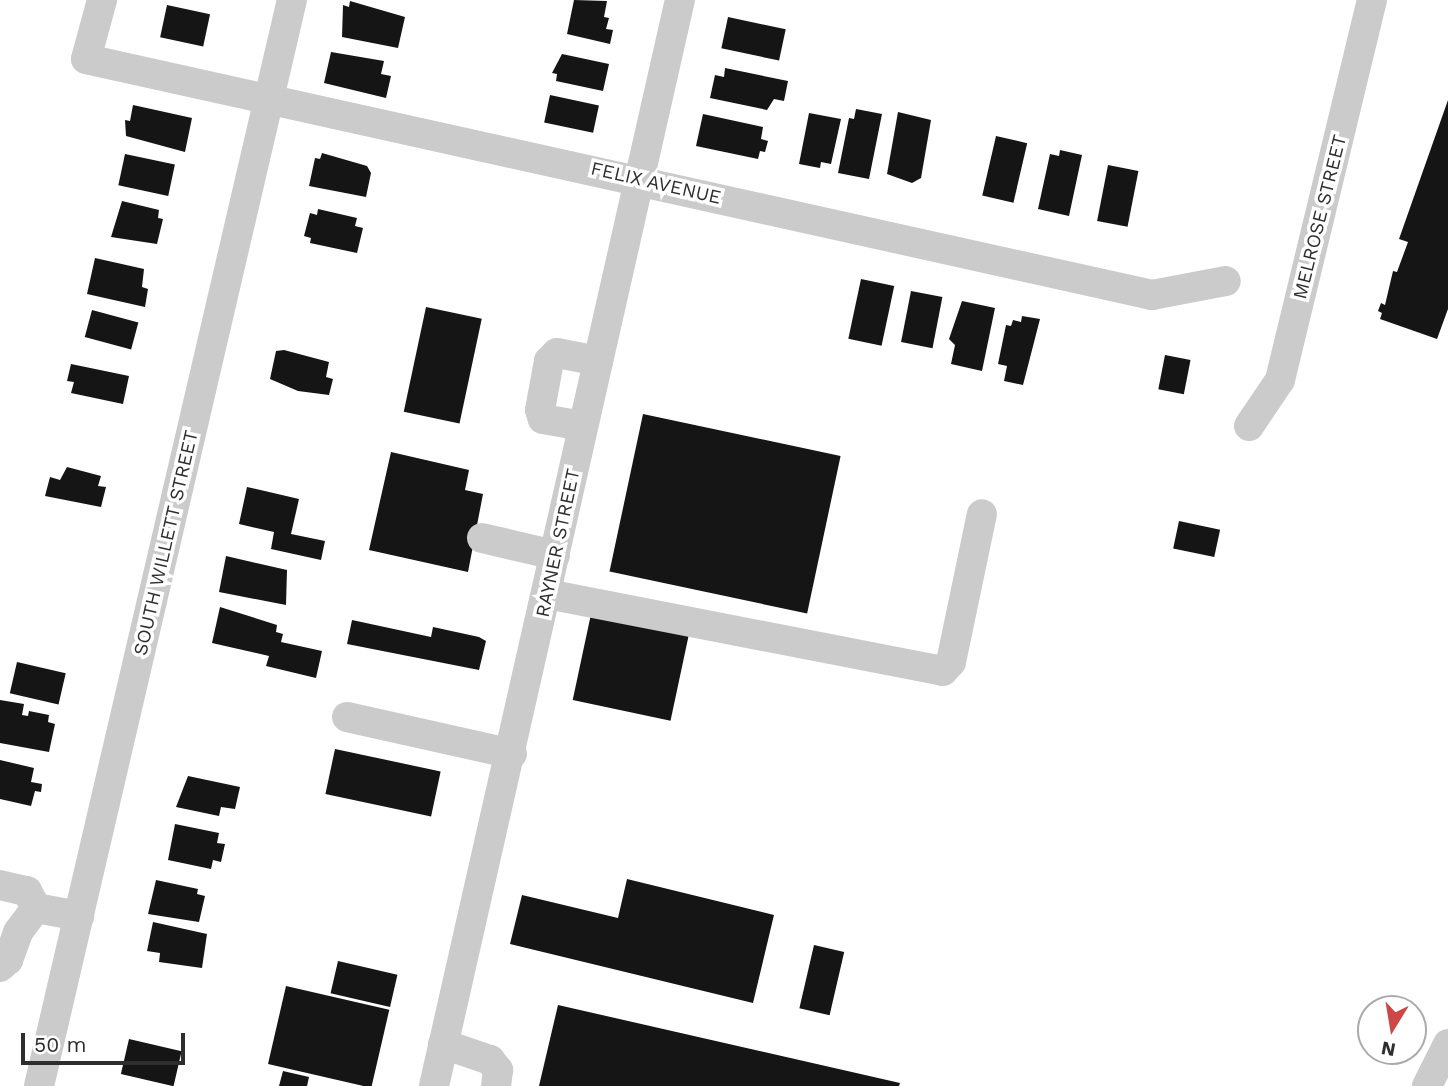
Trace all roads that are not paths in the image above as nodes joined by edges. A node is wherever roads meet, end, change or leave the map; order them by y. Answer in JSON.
{"nodes":[{"id":1,"x":102,"y":0,"type":"edge"},
{"id":2,"x":292,"y":0,"type":"edge"},
{"id":3,"x":680,"y":0,"type":"edge"},
{"id":4,"x":1372,"y":0,"type":"edge"},
{"id":5,"x":270,"y":99,"type":"junction"},
{"id":6,"x":640,"y":179,"type":"junction"},
{"id":7,"x":1226,"y":281,"type":"dead end"},
{"id":8,"x":598,"y":361,"type":"junction"},
{"id":9,"x":583,"y":426,"type":"junction"},
{"id":10,"x":1249,"y":426,"type":"dead end"},
{"id":11,"x":982,"y":514,"type":"dead end"},
{"id":12,"x":482,"y":538,"type":"dead end"},
{"id":13,"x":555,"y":555,"type":"junction"},
{"id":14,"x":547,"y":594,"type":"junction"},
{"id":15,"x":347,"y":717,"type":"dead end"},
{"id":16,"x":512,"y":754,"type":"junction"},
{"id":17,"x":0,"y":885,"type":"edge"},
{"id":18,"x":36,"y":908,"type":"junction"},
{"id":19,"x":79,"y":916,"type":"junction"},
{"id":20,"x":0,"y":967,"type":"edge"},
{"id":21,"x":443,"y":1044,"type":"junction"},
{"id":22,"x":1448,"y":1044,"type":"edge"},
{"id":23,"x":39,"y":1086,"type":"edge"},
{"id":24,"x":433,"y":1086,"type":"edge"},
{"id":25,"x":496,"y":1086,"type":"edge"},
{"id":26,"x":1427,"y":1086,"type":"edge"}],
"edges":[{"from":1,"to":5,"type":"street","name":"FELIX AVENUE"},
{"from":2,"to":5,"type":"street","name":"SOUTH WILLETT STREET"},
{"from":3,"to":6,"type":"street","name":"RAYNER STREET"},
{"from":4,"to":10,"type":"street","name":"MELROSE STREET"},
{"from":5,"to":6,"type":"street","name":"FELIX AVENUE"},
{"from":5,"to":19,"type":"street","name":"SOUTH WILLETT STREET"},
{"from":6,"to":7,"type":"street","name":"FELIX AVENUE"},
{"from":6,"to":8,"type":"street","name":"RAYNER STREET"},
{"from":8,"to":9,"type":"street","name":"RAYNER STREET"},
{"from":8,"to":9,"type":"street"},
{"from":9,"to":13,"type":"street","name":"RAYNER STREET"},
{"from":11,"to":14,"type":"street"},
{"from":12,"to":13,"type":"street"},
{"from":13,"to":14,"type":"street","name":"RAYNER STREET"},
{"from":14,"to":16,"type":"street","name":"RAYNER STREET"},
{"from":15,"to":16,"type":"street"},
{"from":16,"to":21,"type":"street","name":"RAYNER STREET"},
{"from":17,"to":18,"type":"street"},
{"from":18,"to":19,"type":"street"},
{"from":18,"to":20,"type":"street"},
{"from":19,"to":23,"type":"street","name":"SOUTH WILLETT STREET"},
{"from":21,"to":24,"type":"street","name":"RAYNER STREET"},
{"from":21,"to":25,"type":"street"},
{"from":22,"to":26,"type":"street"}]}
